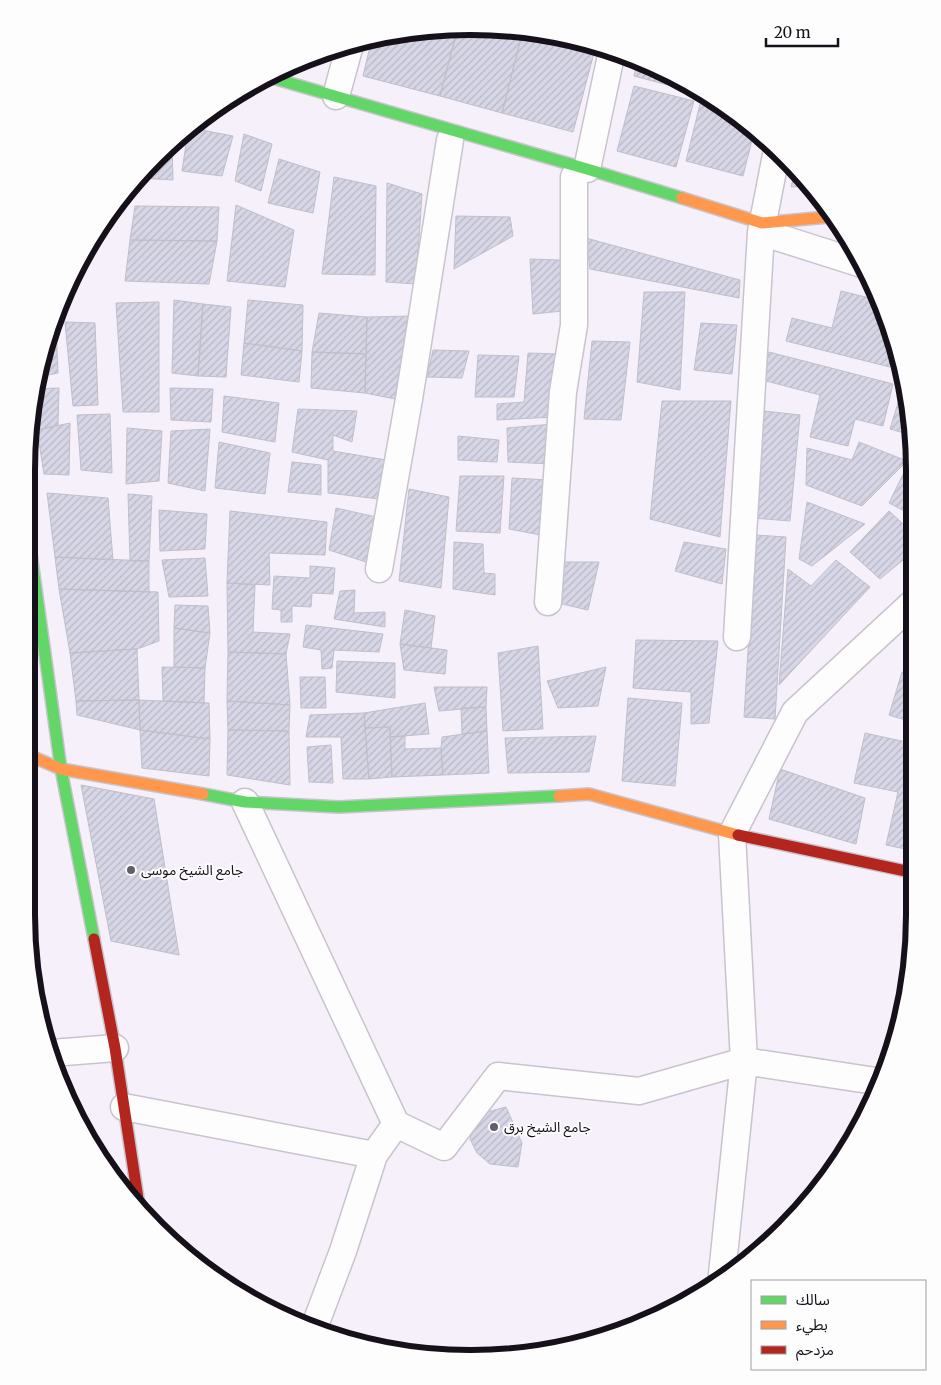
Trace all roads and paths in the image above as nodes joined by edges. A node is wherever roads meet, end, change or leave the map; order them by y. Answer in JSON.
{"nodes":[{"id":1,"x":348,"y":53,"type":"edge"},
{"id":2,"x":610,"y":58,"type":"edge"},
{"id":3,"x":271,"y":83,"type":"edge"},
{"id":4,"x":272,"y":83,"type":"edge"},
{"id":5,"x":336,"y":96,"type":"junction"},
{"id":6,"x":450,"y":140,"type":"junction"},
{"id":7,"x":775,"y":160,"type":"edge"},
{"id":8,"x":581,"y":173,"type":"junction"},
{"id":9,"x":825,"y":217,"type":"edge"},
{"id":10,"x":762,"y":227,"type":"junction"},
{"id":11,"x":852,"y":260,"type":"edge"},
{"id":12,"x":379,"y":569,"type":"dead end"},
{"id":13,"x":35,"y":583,"type":"edge"},
{"id":14,"x":548,"y":602,"type":"dead end"},
{"id":15,"x":906,"y":609,"type":"edge"},
{"id":16,"x":737,"y":637,"type":"dead end"},
{"id":17,"x":35,"y":758,"type":"edge"},
{"id":18,"x":61,"y":770,"type":"junction"},
{"id":19,"x":245,"y":802,"type":"junction"},
{"id":20,"x":732,"y":834,"type":"junction"},
{"id":21,"x":906,"y":871,"type":"edge"},
{"id":22,"x":115,"y":1048,"type":"junction"},
{"id":23,"x":58,"y":1053,"type":"edge"},
{"id":24,"x":744,"y":1061,"type":"junction"},
{"id":25,"x":873,"y":1081,"type":"edge"},
{"id":26,"x":124,"y":1107,"type":"junction"},
{"id":27,"x":396,"y":1124,"type":"junction"},
{"id":28,"x":374,"y":1155,"type":"junction"},
{"id":29,"x":138,"y":1195,"type":"edge"},
{"id":30,"x":722,"y":1270,"type":"edge"},
{"id":31,"x":316,"y":1322,"type":"edge"}],
"edges":[{"from":1,"to":5,"type":"street"},
{"from":2,"to":8,"type":"street"},
{"from":3,"to":6,"type":"street"},
{"from":4,"to":5,"type":"street"},
{"from":5,"to":8,"type":"street"},
{"from":6,"to":8,"type":"street"},
{"from":6,"to":12,"type":"street"},
{"from":7,"to":10,"type":"street"},
{"from":8,"to":10,"type":"street"},
{"from":8,"to":14,"type":"street"},
{"from":9,"to":10,"type":"street"},
{"from":10,"to":11,"type":"street"},
{"from":10,"to":16,"type":"street"},
{"from":13,"to":18,"type":"street"},
{"from":15,"to":20,"type":"street"},
{"from":17,"to":18,"type":"street"},
{"from":18,"to":19,"type":"street"},
{"from":18,"to":22,"type":"street"},
{"from":19,"to":20,"type":"street"},
{"from":19,"to":27,"type":"street"},
{"from":20,"to":21,"type":"street"},
{"from":20,"to":24,"type":"street"},
{"from":22,"to":23,"type":"street"},
{"from":22,"to":26,"type":"street"},
{"from":24,"to":25,"type":"street"},
{"from":24,"to":27,"type":"street"},
{"from":24,"to":30,"type":"street"},
{"from":26,"to":28,"type":"street"},
{"from":26,"to":29,"type":"street"},
{"from":27,"to":28,"type":"street"},
{"from":28,"to":31,"type":"street"}]}
